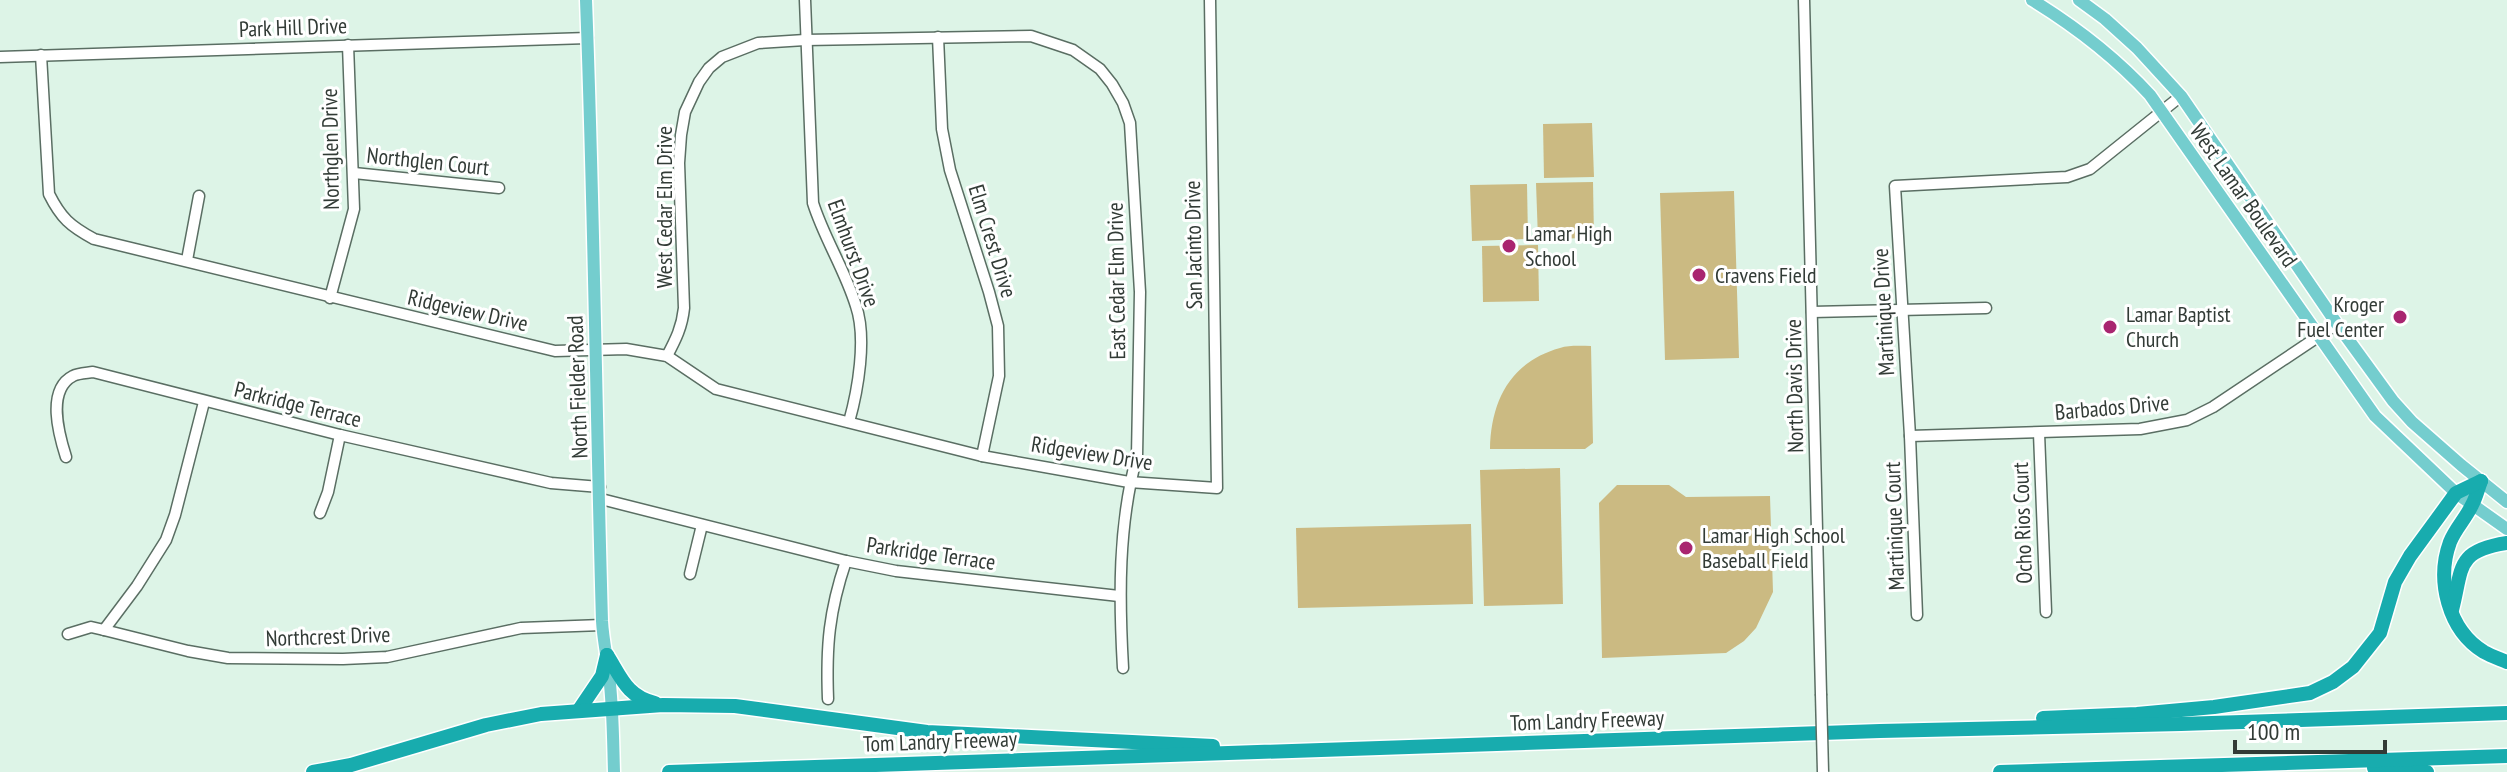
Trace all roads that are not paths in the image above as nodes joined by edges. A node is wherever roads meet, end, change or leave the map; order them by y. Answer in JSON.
{"nodes":[{"id":1,"x":586,"y":0,"type":"edge"},
{"id":2,"x":805,"y":0,"type":"edge"},
{"id":3,"x":1210,"y":0,"type":"edge"},
{"id":4,"x":1804,"y":0,"type":"edge"},
{"id":5,"x":2032,"y":0,"type":"edge"},
{"id":6,"x":2079,"y":0,"type":"edge"},
{"id":7,"x":938,"y":37,"type":"junction"},
{"id":8,"x":588,"y":38,"type":"junction"},
{"id":9,"x":805,"y":40,"type":"junction"},
{"id":10,"x":348,"y":45,"type":"junction"},
{"id":11,"x":41,"y":55,"type":"junction"},
{"id":12,"x":0,"y":57,"type":"edge"},
{"id":13,"x":2181,"y":96,"type":"junction"},
{"id":14,"x":2162,"y":111,"type":"junction"},
{"id":15,"x":354,"y":173,"type":"junction"},
{"id":16,"x":499,"y":188,"type":"dead end"},
{"id":17,"x":199,"y":196,"type":"dead end"},
{"id":18,"x":187,"y":260,"type":"junction"},
{"id":19,"x":330,"y":298,"type":"junction"},
{"id":20,"x":1986,"y":308,"type":"dead end"},
{"id":21,"x":1902,"y":310,"type":"junction"},
{"id":22,"x":1812,"y":312,"type":"junction"},
{"id":23,"x":2337,"y":324,"type":"junction"},
{"id":24,"x":2318,"y":337,"type":"junction"},
{"id":25,"x":594,"y":350,"type":"junction"},
{"id":26,"x":667,"y":356,"type":"junction"},
{"id":27,"x":204,"y":402,"type":"junction"},
{"id":28,"x":849,"y":422,"type":"junction"},
{"id":29,"x":2039,"y":433,"type":"junction"},
{"id":30,"x":340,"y":435,"type":"junction"},
{"id":31,"x":1910,"y":436,"type":"junction"},
{"id":32,"x":982,"y":456,"type":"junction"},
{"id":33,"x":66,"y":457,"type":"dead end"},
{"id":34,"x":2481,"y":481,"type":"junction"},
{"id":35,"x":1129,"y":482,"type":"junction"},
{"id":36,"x":1217,"y":488,"type":"joint"},
{"id":37,"x":600,"y":493,"type":"junction"},
{"id":38,"x":2456,"y":493,"type":"junction"},
{"id":39,"x":2507,"y":502,"type":"edge"},
{"id":40,"x":2473,"y":504,"type":"junction"},
{"id":41,"x":320,"y":513,"type":"dead end"},
{"id":42,"x":702,"y":525,"type":"junction"},
{"id":43,"x":2507,"y":529,"type":"edge"},
{"id":44,"x":2507,"y":543,"type":"edge"},
{"id":45,"x":846,"y":561,"type":"junction"},
{"id":46,"x":690,"y":574,"type":"dead end"},
{"id":47,"x":1119,"y":596,"type":"junction"},
{"id":48,"x":2046,"y":612,"type":"dead end"},
{"id":49,"x":2451,"y":614,"type":"junction"},
{"id":50,"x":1917,"y":615,"type":"dead end"},
{"id":51,"x":602,"y":625,"type":"junction"},
{"id":52,"x":104,"y":630,"type":"junction"},
{"id":53,"x":68,"y":634,"type":"dead end"},
{"id":54,"x":607,"y":655,"type":"junction"},
{"id":55,"x":2507,"y":662,"type":"edge"},
{"id":56,"x":1123,"y":668,"type":"dead end"},
{"id":57,"x":828,"y":699,"type":"dead end"},
{"id":58,"x":663,"y":705,"type":"junction"},
{"id":59,"x":612,"y":708,"type":"junction"},
{"id":60,"x":579,"y":710,"type":"junction"},
{"id":61,"x":2507,"y":713,"type":"edge"},
{"id":62,"x":1880,"y":731,"type":"junction"},
{"id":63,"x":1329,"y":751,"type":"junction"},
{"id":64,"x":2507,"y":756,"type":"edge"},
{"id":65,"x":2282,"y":763,"type":"junction"},
{"id":66,"x":313,"y":772,"type":"edge"},
{"id":67,"x":614,"y":772,"type":"edge"},
{"id":68,"x":669,"y":772,"type":"edge"},
{"id":69,"x":1823,"y":772,"type":"edge"},
{"id":70,"x":2000,"y":772,"type":"edge"},
{"id":71,"x":2427,"y":772,"type":"edge"}],
"edges":[{"from":1,"to":8,"type":"main road","name":"North Fielder Road"},
{"from":2,"to":9,"type":"street","name":"Elmhurst Drive"},
{"from":3,"to":36,"type":"street","name":"San Jacinto Drive"},
{"from":4,"to":22,"type":"street","name":"North Davis Drive"},
{"from":5,"to":14,"type":"main road","name":"West Lamar Boulevard"},
{"from":6,"to":13,"type":"main road","name":"West Lamar Boulevard"},
{"from":7,"to":9,"type":"street","name":"East Cedar Elm Drive"},
{"from":7,"to":32,"type":"street","name":"Elm Crest Drive"},
{"from":7,"to":35,"type":"street","name":"East Cedar Elm Drive"},
{"from":8,"to":10,"type":"street","name":"Park Hill Drive"},
{"from":8,"to":25,"type":"main road","name":"North Fielder Road"},
{"from":9,"to":26,"type":"street","name":"West Cedar Elm Drive"},
{"from":9,"to":28,"type":"street","name":"Elmhurst Drive"},
{"from":10,"to":11,"type":"street","name":"Park Hill Drive"},
{"from":10,"to":15,"type":"street","name":"Northglen Drive"},
{"from":11,"to":12,"type":"street","name":"Park Hill Drive"},
{"from":11,"to":18,"type":"street","name":"Ridgeview Drive"},
{"from":13,"to":14,"type":"street"},
{"from":13,"to":23,"type":"main road","name":"West Lamar Boulevard"},
{"from":14,"to":21,"type":"street","name":"Martinique Drive"},
{"from":14,"to":24,"type":"main road","name":"West Lamar Boulevard"},
{"from":15,"to":16,"type":"street","name":"Northglen Court"},
{"from":15,"to":19,"type":"street","name":"Northglen Drive"},
{"from":17,"to":18,"type":"street"},
{"from":18,"to":19,"type":"street","name":"Ridgeview Drive"},
{"from":19,"to":25,"type":"street","name":"Ridgeview Drive"},
{"from":20,"to":21,"type":"street"},
{"from":21,"to":22,"type":"street"},
{"from":21,"to":31,"type":"street","name":"Martinique Drive"},
{"from":22,"to":69,"type":"street","name":"North Davis Drive","bridge":true},
{"from":23,"to":24,"type":"street","name":"Barbados Drive"},
{"from":23,"to":34,"type":"main road","name":"West Lamar Boulevard"},
{"from":24,"to":29,"type":"street","name":"Barbados Drive"},
{"from":24,"to":38,"type":"main road","name":"West Lamar Boulevard"},
{"from":25,"to":26,"type":"street","name":"Ridgeview Drive"},
{"from":25,"to":37,"type":"main road","name":"North Fielder Road"},
{"from":26,"to":28,"type":"street","name":"Ridgeview Drive"},
{"from":27,"to":30,"type":"street","name":"Parkridge Terrace"},
{"from":27,"to":33,"type":"street","name":"Parkridge Terrace"},
{"from":27,"to":52,"type":"street"},
{"from":28,"to":32,"type":"street","name":"Ridgeview Drive"},
{"from":29,"to":31,"type":"street","name":"Barbados Drive"},
{"from":29,"to":48,"type":"street","name":"Ocho Rios Court"},
{"from":30,"to":37,"type":"street","name":"Parkridge Terrace"},
{"from":30,"to":41,"type":"street"},
{"from":31,"to":50,"type":"street","name":"Martinique Court"},
{"from":32,"to":35,"type":"street","name":"Ridgeview Drive"},
{"from":34,"to":38,"type":"highway"},
{"from":34,"to":39,"type":"main road","name":"West Lamar Boulevard"},
{"from":34,"to":40,"type":"highway"},
{"from":35,"to":36,"type":"street","name":"Ridgeview Drive"},
{"from":35,"to":47,"type":"street","name":"East Cedar Elm Drive"},
{"from":37,"to":42,"type":"street","name":"Parkridge Terrace"},
{"from":37,"to":51,"type":"main road","name":"North Fielder Road"},
{"from":38,"to":40,"type":"main road","name":"West Lamar Boulevard"},
{"from":38,"to":62,"type":"highway"},
{"from":40,"to":43,"type":"main road","name":"West Lamar Boulevard"},
{"from":40,"to":49,"type":"highway"},
{"from":42,"to":45,"type":"street","name":"Parkridge Terrace"},
{"from":42,"to":46,"type":"street"},
{"from":44,"to":49,"type":"highway"},
{"from":45,"to":47,"type":"street","name":"Parkridge Terrace"},
{"from":45,"to":57,"type":"street"},
{"from":47,"to":56,"type":"street","name":"East Cedar Elm Drive"},
{"from":49,"to":55,"type":"highway"},
{"from":51,"to":52,"type":"street","name":"Northcrest Drive"},
{"from":51,"to":54,"type":"main road","name":"North Fielder Road"},
{"from":52,"to":53,"type":"street"},
{"from":54,"to":58,"type":"highway"},
{"from":54,"to":59,"type":"main road","name":"North Fielder Road"},
{"from":54,"to":60,"type":"highway"},
{"from":58,"to":59,"type":"highway"},
{"from":58,"to":63,"type":"highway"},
{"from":59,"to":60,"type":"highway"},
{"from":59,"to":67,"type":"main road","name":"North Fielder Road"},
{"from":60,"to":66,"type":"highway"},
{"from":61,"to":62,"type":"highway","name":"Tom Landry Freeway"},
{"from":62,"to":63,"type":"highway","name":"Tom Landry Freeway"},
{"from":63,"to":68,"type":"highway","name":"Tom Landry Freeway"},
{"from":64,"to":65,"type":"highway"},
{"from":65,"to":70,"type":"highway"},
{"from":65,"to":71,"type":"highway"}]}
